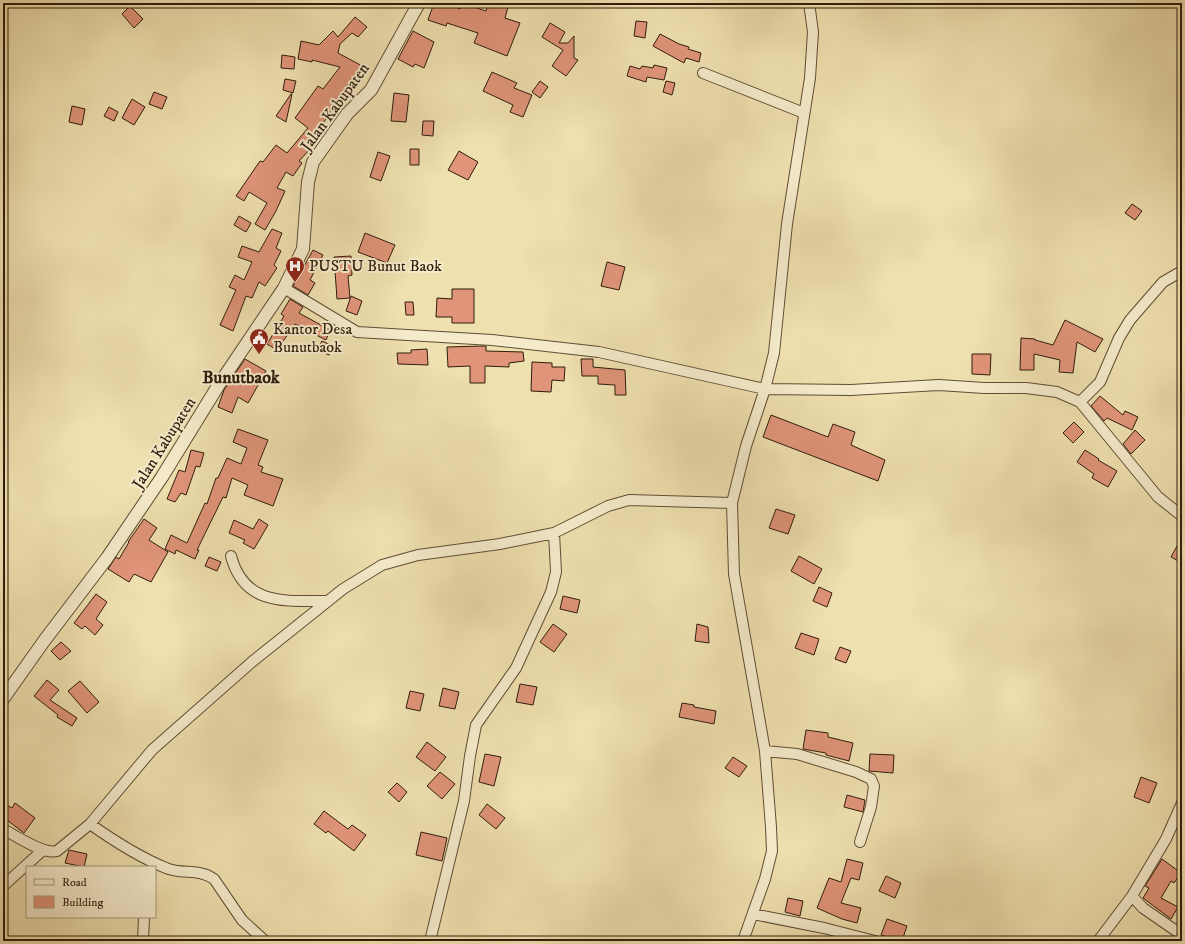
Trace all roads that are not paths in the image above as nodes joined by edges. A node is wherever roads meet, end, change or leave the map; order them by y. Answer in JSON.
{"nodes":[{"id":1,"x":419,"y":3,"type":"edge"},
{"id":2,"x":808,"y":3,"type":"edge"},
{"id":3,"x":703,"y":73,"type":"dead end"},
{"id":4,"x":804,"y":113,"type":"junction"},
{"id":5,"x":1182,"y":271,"type":"edge"},
{"id":6,"x":284,"y":288,"type":"junction"},
{"id":7,"x":765,"y":389,"type":"junction"},
{"id":8,"x":1080,"y":402,"type":"junction"},
{"id":9,"x":732,"y":503,"type":"junction"},
{"id":10,"x":1182,"y":516,"type":"edge"},
{"id":11,"x":554,"y":534,"type":"junction"},
{"id":12,"x":231,"y":556,"type":"dead end"},
{"id":13,"x":328,"y":601,"type":"junction"},
{"id":14,"x":3,"y":699,"type":"edge"},
{"id":15,"x":764,"y":751,"type":"junction"},
{"id":16,"x":1182,"y":803,"type":"edge"},
{"id":17,"x":90,"y":824,"type":"junction"},
{"id":18,"x":3,"y":829,"type":"edge"},
{"id":19,"x":860,"y":842,"type":"dead end"},
{"id":20,"x":43,"y":850,"type":"junction"},
{"id":21,"x":154,"y":865,"type":"edge"},
{"id":22,"x":3,"y":886,"type":"edge"},
{"id":23,"x":1132,"y":896,"type":"junction"},
{"id":24,"x":753,"y":914,"type":"junction"},
{"id":25,"x":144,"y":918,"type":"edge"},
{"id":26,"x":1182,"y":935,"type":"edge"},
{"id":27,"x":143,"y":941,"type":"edge"},
{"id":28,"x":265,"y":941,"type":"edge"},
{"id":29,"x":430,"y":941,"type":"edge"},
{"id":30,"x":743,"y":941,"type":"edge"},
{"id":31,"x":875,"y":941,"type":"edge"},
{"id":32,"x":1098,"y":941,"type":"edge"}],
"edges":[{"from":1,"to":6,"type":"street","name":"Jalan Kabupaten"},
{"from":2,"to":4,"type":"street"},
{"from":3,"to":4,"type":"street"},
{"from":4,"to":7,"type":"street"},
{"from":5,"to":8,"type":"street"},
{"from":6,"to":7,"type":"street"},
{"from":6,"to":14,"type":"street","name":"Jalan Kabupaten"},
{"from":7,"to":8,"type":"street"},
{"from":7,"to":9,"type":"street"},
{"from":8,"to":10,"type":"street"},
{"from":9,"to":11,"type":"street"},
{"from":9,"to":15,"type":"street"},
{"from":11,"to":13,"type":"street"},
{"from":11,"to":29,"type":"street"},
{"from":12,"to":13,"type":"street"},
{"from":13,"to":17,"type":"street"},
{"from":15,"to":19,"type":"street"},
{"from":15,"to":24,"type":"street"},
{"from":16,"to":23,"type":"street"},
{"from":17,"to":20,"type":"street"},
{"from":17,"to":21,"type":"street"},
{"from":18,"to":20,"type":"street"},
{"from":20,"to":22,"type":"street"},
{"from":21,"to":28,"type":"street"},
{"from":23,"to":26,"type":"street"},
{"from":23,"to":32,"type":"street"},
{"from":24,"to":30,"type":"street"},
{"from":24,"to":31,"type":"street"},
{"from":25,"to":27,"type":"street"}]}
